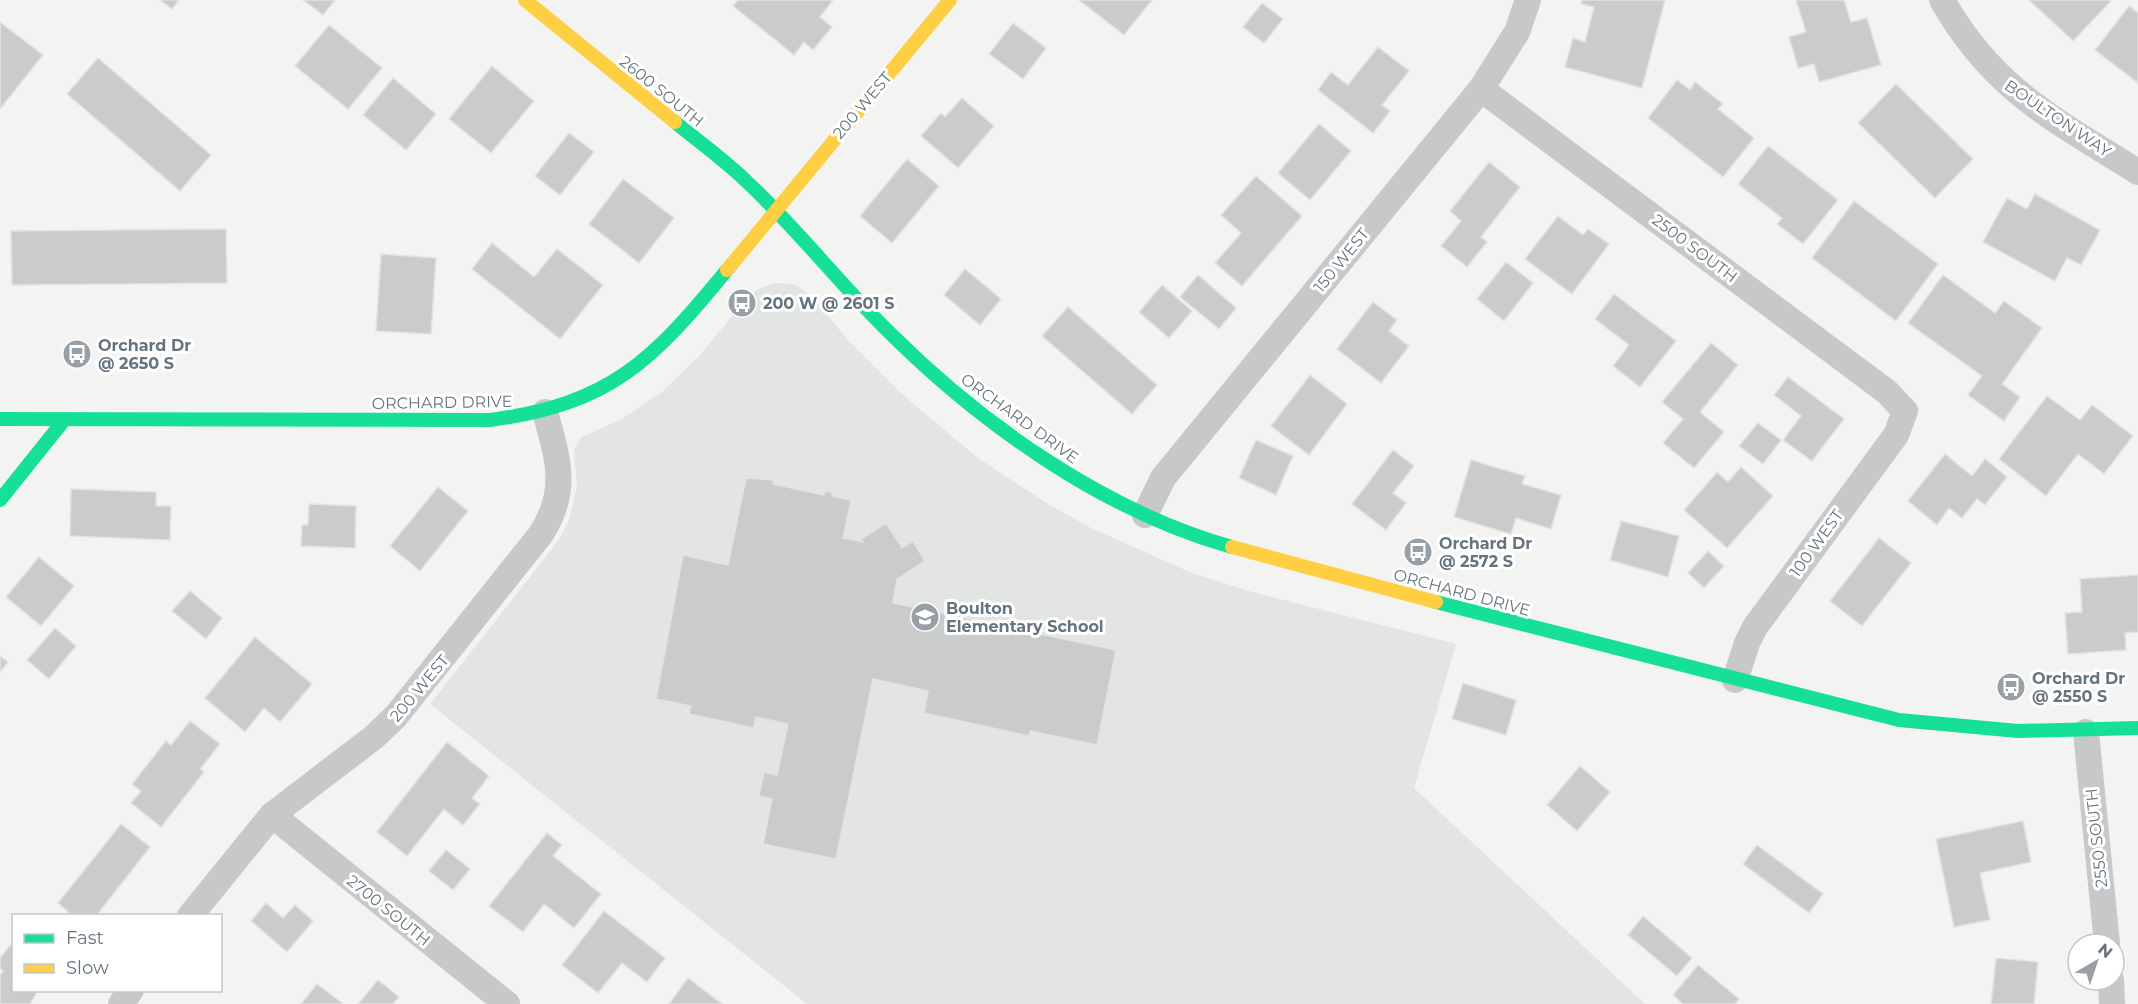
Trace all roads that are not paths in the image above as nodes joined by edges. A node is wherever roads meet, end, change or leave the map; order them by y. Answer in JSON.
{"nodes":[{"id":1,"x":525,"y":0,"type":"edge"},
{"id":2,"x":950,"y":0,"type":"edge"},
{"id":3,"x":1528,"y":0,"type":"edge"},
{"id":4,"x":1942,"y":0,"type":"edge"},
{"id":5,"x":1481,"y":89,"type":"junction"},
{"id":6,"x":2138,"y":172,"type":"edge"},
{"id":7,"x":776,"y":211,"type":"junction"},
{"id":8,"x":1905,"y":411,"type":"joint"},
{"id":9,"x":545,"y":412,"type":"junction"},
{"id":10,"x":0,"y":419,"type":"edge"},
{"id":11,"x":65,"y":419,"type":"junction"},
{"id":12,"x":0,"y":500,"type":"edge"},
{"id":13,"x":1145,"y":515,"type":"junction"},
{"id":14,"x":1735,"y":680,"type":"junction"},
{"id":15,"x":2138,"y":728,"type":"edge"},
{"id":16,"x":2086,"y":732,"type":"junction"},
{"id":17,"x":272,"y":815,"type":"junction"},
{"id":18,"x":191,"y":914,"type":"edge"},
{"id":19,"x":2106,"y":932,"type":"edge"},
{"id":20,"x":507,"y":1004,"type":"edge"}],
"edges":[{"from":1,"to":7,"type":"main road","name":"2600 SOUTH"},
{"from":2,"to":7,"type":"main road","name":"200 WEST"},
{"from":3,"to":5,"type":"street","name":"150 WEST"},
{"from":4,"to":6,"type":"street","name":"BOULTON WAY"},
{"from":5,"to":8,"type":"street","name":"2500 SOUTH"},
{"from":5,"to":13,"type":"street","name":"150 WEST"},
{"from":7,"to":9,"type":"main road","name":"ORCHARD DRIVE"},
{"from":7,"to":13,"type":"main road","name":"ORCHARD DRIVE"},
{"from":8,"to":14,"type":"street","name":"100 WEST"},
{"from":9,"to":11,"type":"main road","name":"ORCHARD DRIVE"},
{"from":9,"to":17,"type":"street","name":"200 WEST"},
{"from":10,"to":11,"type":"main road","name":"ORCHARD DRIVE"},
{"from":11,"to":12,"type":"main road"},
{"from":13,"to":14,"type":"main road","name":"ORCHARD DRIVE"},
{"from":14,"to":16,"type":"main road","name":"ORCHARD DRIVE"},
{"from":15,"to":16,"type":"main road","name":"ORCHARD DRIVE"},
{"from":16,"to":19,"type":"street","name":"2550 SOUTH"},
{"from":17,"to":18,"type":"street","name":"200 WEST"},
{"from":17,"to":20,"type":"street","name":"2700 SOUTH"}]}
